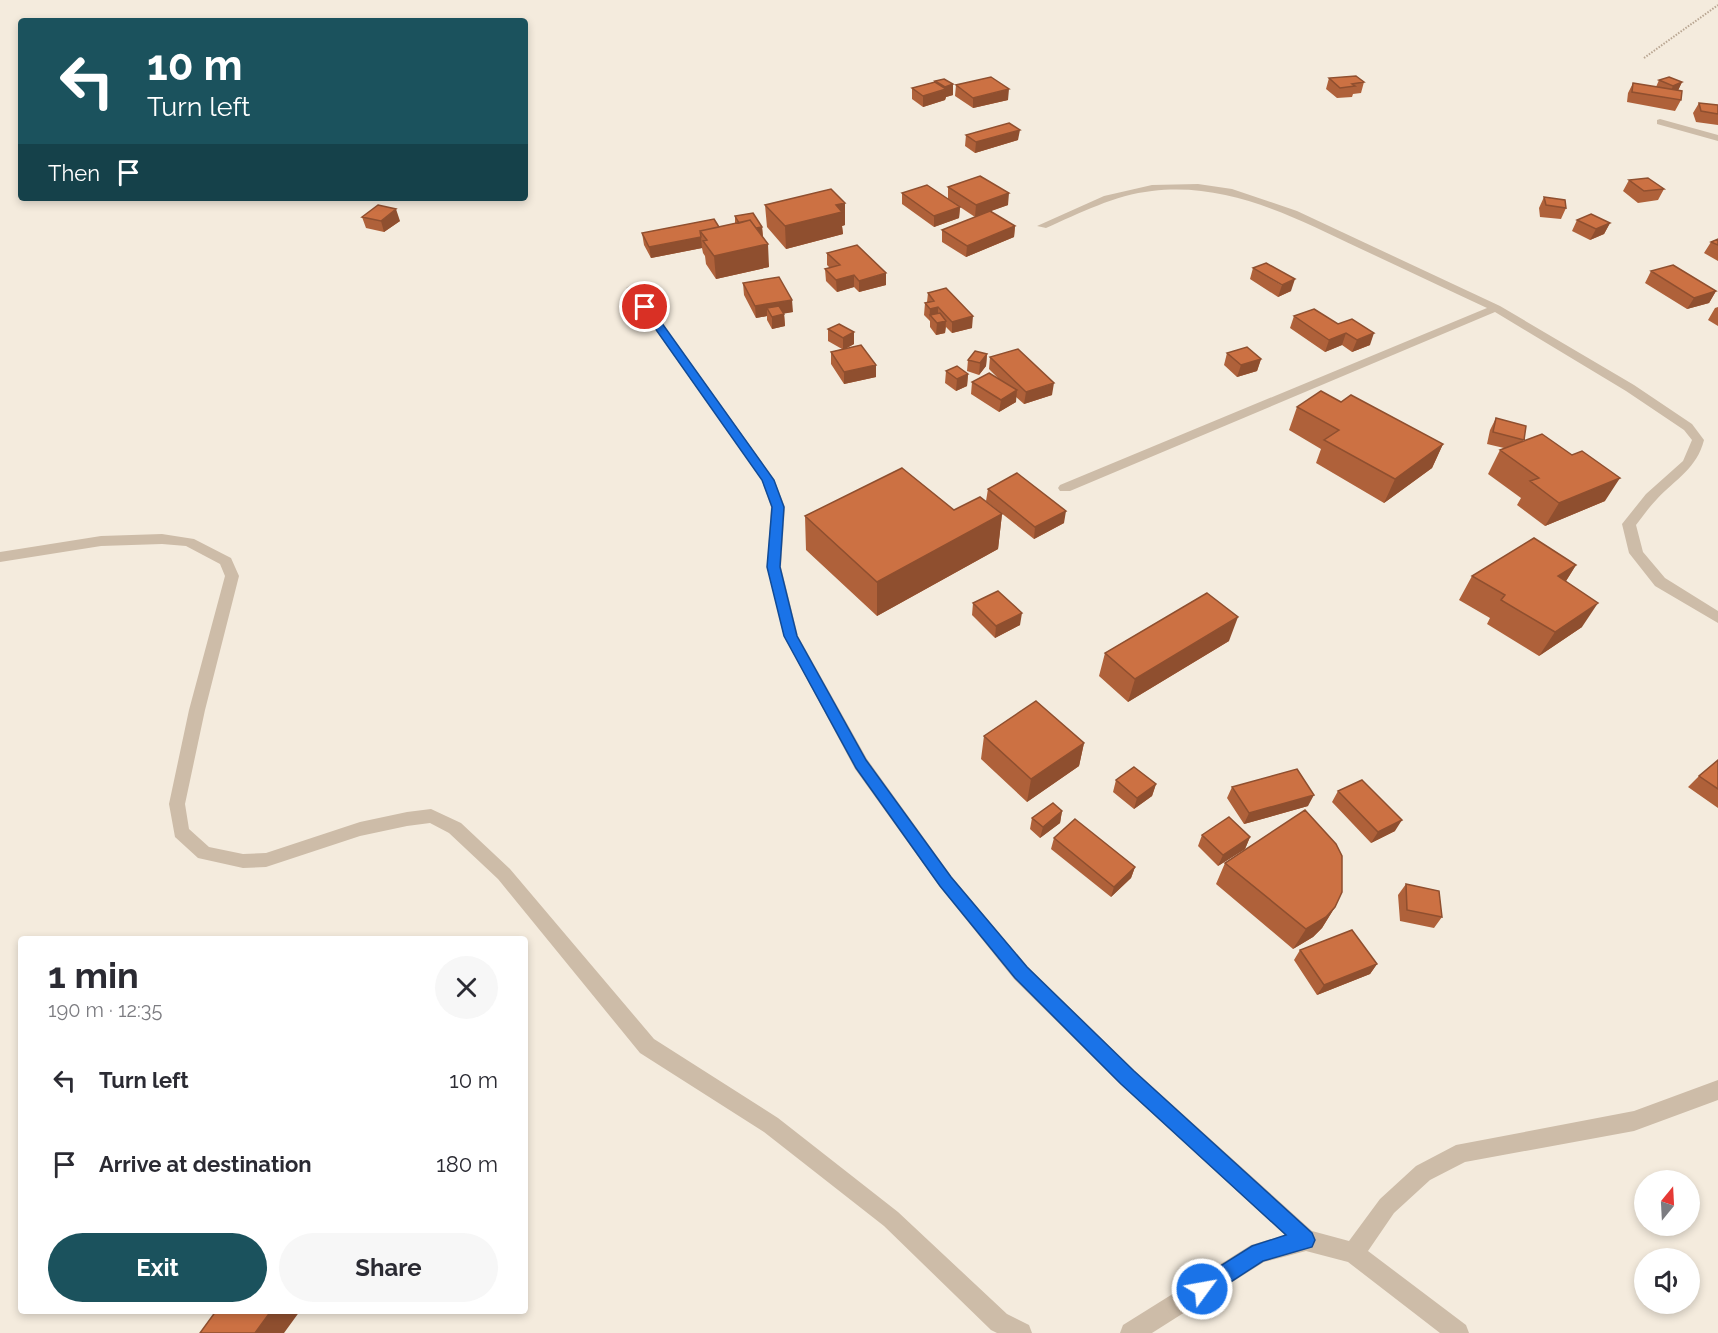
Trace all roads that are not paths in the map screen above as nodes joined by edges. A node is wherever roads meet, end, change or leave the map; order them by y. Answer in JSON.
{"nodes":[{"id":1,"x":1660,"y":122,"type":"dead end"},
{"id":2,"x":1718,"y":138,"type":"edge"},
{"id":3,"x":1042,"y":226,"type":"dead end"},
{"id":4,"x":631,"y":288,"type":"dead end"},
{"id":5,"x":1496,"y":308,"type":"junction"},
{"id":6,"x":1065,"y":488,"type":"dead end"},
{"id":7,"x":0,"y":557,"type":"edge"},
{"id":8,"x":1718,"y":618,"type":"edge"},
{"id":9,"x":1718,"y":1090,"type":"edge"},
{"id":10,"x":1306,"y":1240,"type":"junction"},
{"id":11,"x":1353,"y":1253,"type":"junction"},
{"id":12,"x":1021,"y":1333,"type":"edge"},
{"id":13,"x":1131,"y":1333,"type":"edge"},
{"id":14,"x":1458,"y":1333,"type":"edge"}],
"edges":[{"from":1,"to":2,"type":"street"},
{"from":3,"to":5,"type":"street"},
{"from":4,"to":10,"type":"street"},
{"from":5,"to":6,"type":"street"},
{"from":5,"to":8,"type":"street"},
{"from":7,"to":12,"type":"street"},
{"from":9,"to":11,"type":"street"},
{"from":10,"to":11,"type":"street"},
{"from":10,"to":13,"type":"street"},
{"from":11,"to":14,"type":"street"}]}
